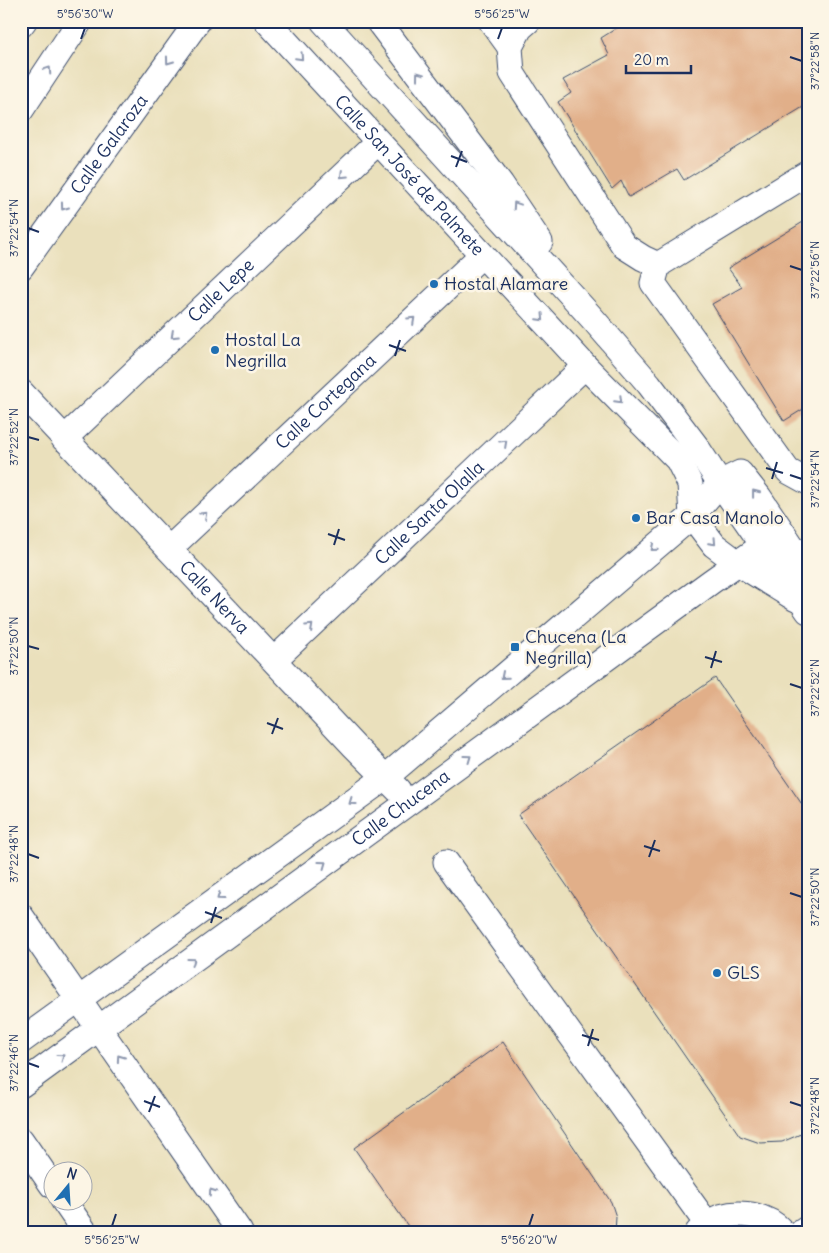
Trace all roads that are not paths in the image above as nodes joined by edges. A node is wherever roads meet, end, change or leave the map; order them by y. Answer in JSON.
{"nodes":[{"id":1,"x":24,"y":21,"type":"edge"},
{"id":2,"x":80,"y":21,"type":"edge"},
{"id":3,"x":198,"y":21,"type":"edge"},
{"id":4,"x":267,"y":21,"type":"edge"},
{"id":5,"x":323,"y":21,"type":"edge"},
{"id":6,"x":378,"y":21,"type":"edge"},
{"id":7,"x":491,"y":21,"type":"edge"},
{"id":8,"x":528,"y":21,"type":"edge"},
{"id":9,"x":21,"y":25,"type":"edge"},
{"id":10,"x":510,"y":47,"type":"junction"},
{"id":11,"x":21,"y":110,"type":"edge"},
{"id":12,"x":378,"y":142,"type":"junction"},
{"id":13,"x":808,"y":173,"type":"edge"},
{"id":14,"x":477,"y":191,"type":"junction"},
{"id":15,"x":475,"y":247,"type":"junction"},
{"id":16,"x":658,"y":265,"type":"junction"},
{"id":17,"x":21,"y":267,"type":"edge"},
{"id":18,"x":592,"y":318,"type":"junction"},
{"id":19,"x":585,"y":366,"type":"junction"},
{"id":20,"x":21,"y":392,"type":"edge"},
{"id":21,"x":64,"y":438,"type":"junction"},
{"id":22,"x":808,"y":482,"type":"edge"},
{"id":23,"x":720,"y":483,"type":"junction"},
{"id":24,"x":692,"y":516,"type":"junction"},
{"id":25,"x":773,"y":538,"type":"junction"},
{"id":26,"x":169,"y":549,"type":"junction"},
{"id":27,"x":738,"y":563,"type":"junction"},
{"id":28,"x":808,"y":570,"type":"edge"},
{"id":29,"x":805,"y":607,"type":"edge"},
{"id":30,"x":274,"y":660,"type":"junction"},
{"id":31,"x":386,"y":777,"type":"junction"},
{"id":32,"x":409,"y":801,"type":"junction"},
{"id":33,"x":446,"y":862,"type":"dead end"},
{"id":34,"x":21,"y":916,"type":"edge"},
{"id":35,"x":79,"y":999,"type":"junction"},
{"id":36,"x":100,"y":1029,"type":"junction"},
{"id":37,"x":21,"y":1041,"type":"edge"},
{"id":38,"x":21,"y":1085,"type":"edge"},
{"id":39,"x":21,"y":1140,"type":"edge"},
{"id":40,"x":42,"y":1170,"type":"edge"},
{"id":41,"x":70,"y":1210,"type":"edge"},
{"id":42,"x":702,"y":1228,"type":"edge"},
{"id":43,"x":808,"y":1228,"type":"edge"},
{"id":44,"x":85,"y":1232,"type":"edge"},
{"id":45,"x":240,"y":1232,"type":"edge"},
{"id":46,"x":783,"y":1232,"type":"edge"},
{"id":47,"x":802,"y":1232,"type":"edge"}],
"edges":[{"from":1,"to":9,"type":"street"},
{"from":11,"to":2,"type":"street","one_way":true},
{"from":3,"to":17,"type":"street","name":"Calle Galaroza","one_way":true},
{"from":4,"to":12,"type":"street","name":"Calle San José de Palmete","one_way":true},
{"from":5,"to":14,"type":"street"},
{"from":18,"to":6,"type":"street","one_way":true},
{"from":7,"to":10,"type":"street"},
{"from":8,"to":10,"type":"street"},
{"from":10,"to":16,"type":"street"},
{"from":12,"to":15,"type":"street","name":"Calle San José de Palmete"},
{"from":12,"to":21,"type":"street","name":"Calle Lepe","one_way":true},
{"from":13,"to":16,"type":"street"},
{"from":14,"to":15,"type":"street"},
{"from":14,"to":18,"type":"street"},
{"from":15,"to":19,"type":"street","name":"Calle San José de Palmete","one_way":true},
{"from":26,"to":15,"type":"street","name":"Calle Cortegana","one_way":true},
{"from":16,"to":22,"type":"street"},
{"from":18,"to":23,"type":"street"},
{"from":19,"to":24,"type":"street","name":"Calle San José de Palmete","one_way":true},
{"from":30,"to":19,"type":"street","name":"Calle Santa Olalla","one_way":true},
{"from":20,"to":21,"type":"street","name":"Calle Nerva"},
{"from":21,"to":26,"type":"street","name":"Calle Nerva"},
{"from":23,"to":24,"type":"street","name":"Calle Chucena"},
{"from":23,"to":25,"type":"street"},
{"from":24,"to":27,"type":"street","one_way":true},
{"from":24,"to":31,"type":"street","name":"Calle Chucena","one_way":true},
{"from":25,"to":27,"type":"street","name":"Calle Chucena"},
{"from":25,"to":28,"type":"street"},
{"from":25,"to":29,"type":"street"},
{"from":26,"to":30,"type":"street","name":"Calle Nerva"},
{"from":27,"to":29,"type":"street"},
{"from":32,"to":27,"type":"street","name":"Calle Chucena","one_way":true},
{"from":30,"to":31,"type":"street","name":"Calle Nerva"},
{"from":31,"to":32,"type":"street","name":"Calle Nerva"},
{"from":31,"to":35,"type":"street","name":"Calle Chucena","one_way":true},
{"from":36,"to":32,"type":"street","name":"Calle Chucena","one_way":true},
{"from":33,"to":42,"type":"street"},
{"from":34,"to":35,"type":"street"},
{"from":35,"to":36,"type":"street"},
{"from":35,"to":37,"type":"street","name":"Calle Chucena"},
{"from":38,"to":36,"type":"street","name":"Calle Chucena","one_way":true},
{"from":45,"to":36,"type":"street","one_way":true},
{"from":39,"to":40,"type":"street"},
{"from":41,"to":44,"type":"street"},
{"from":42,"to":46,"type":"street"},
{"from":43,"to":47,"type":"street"}]}
